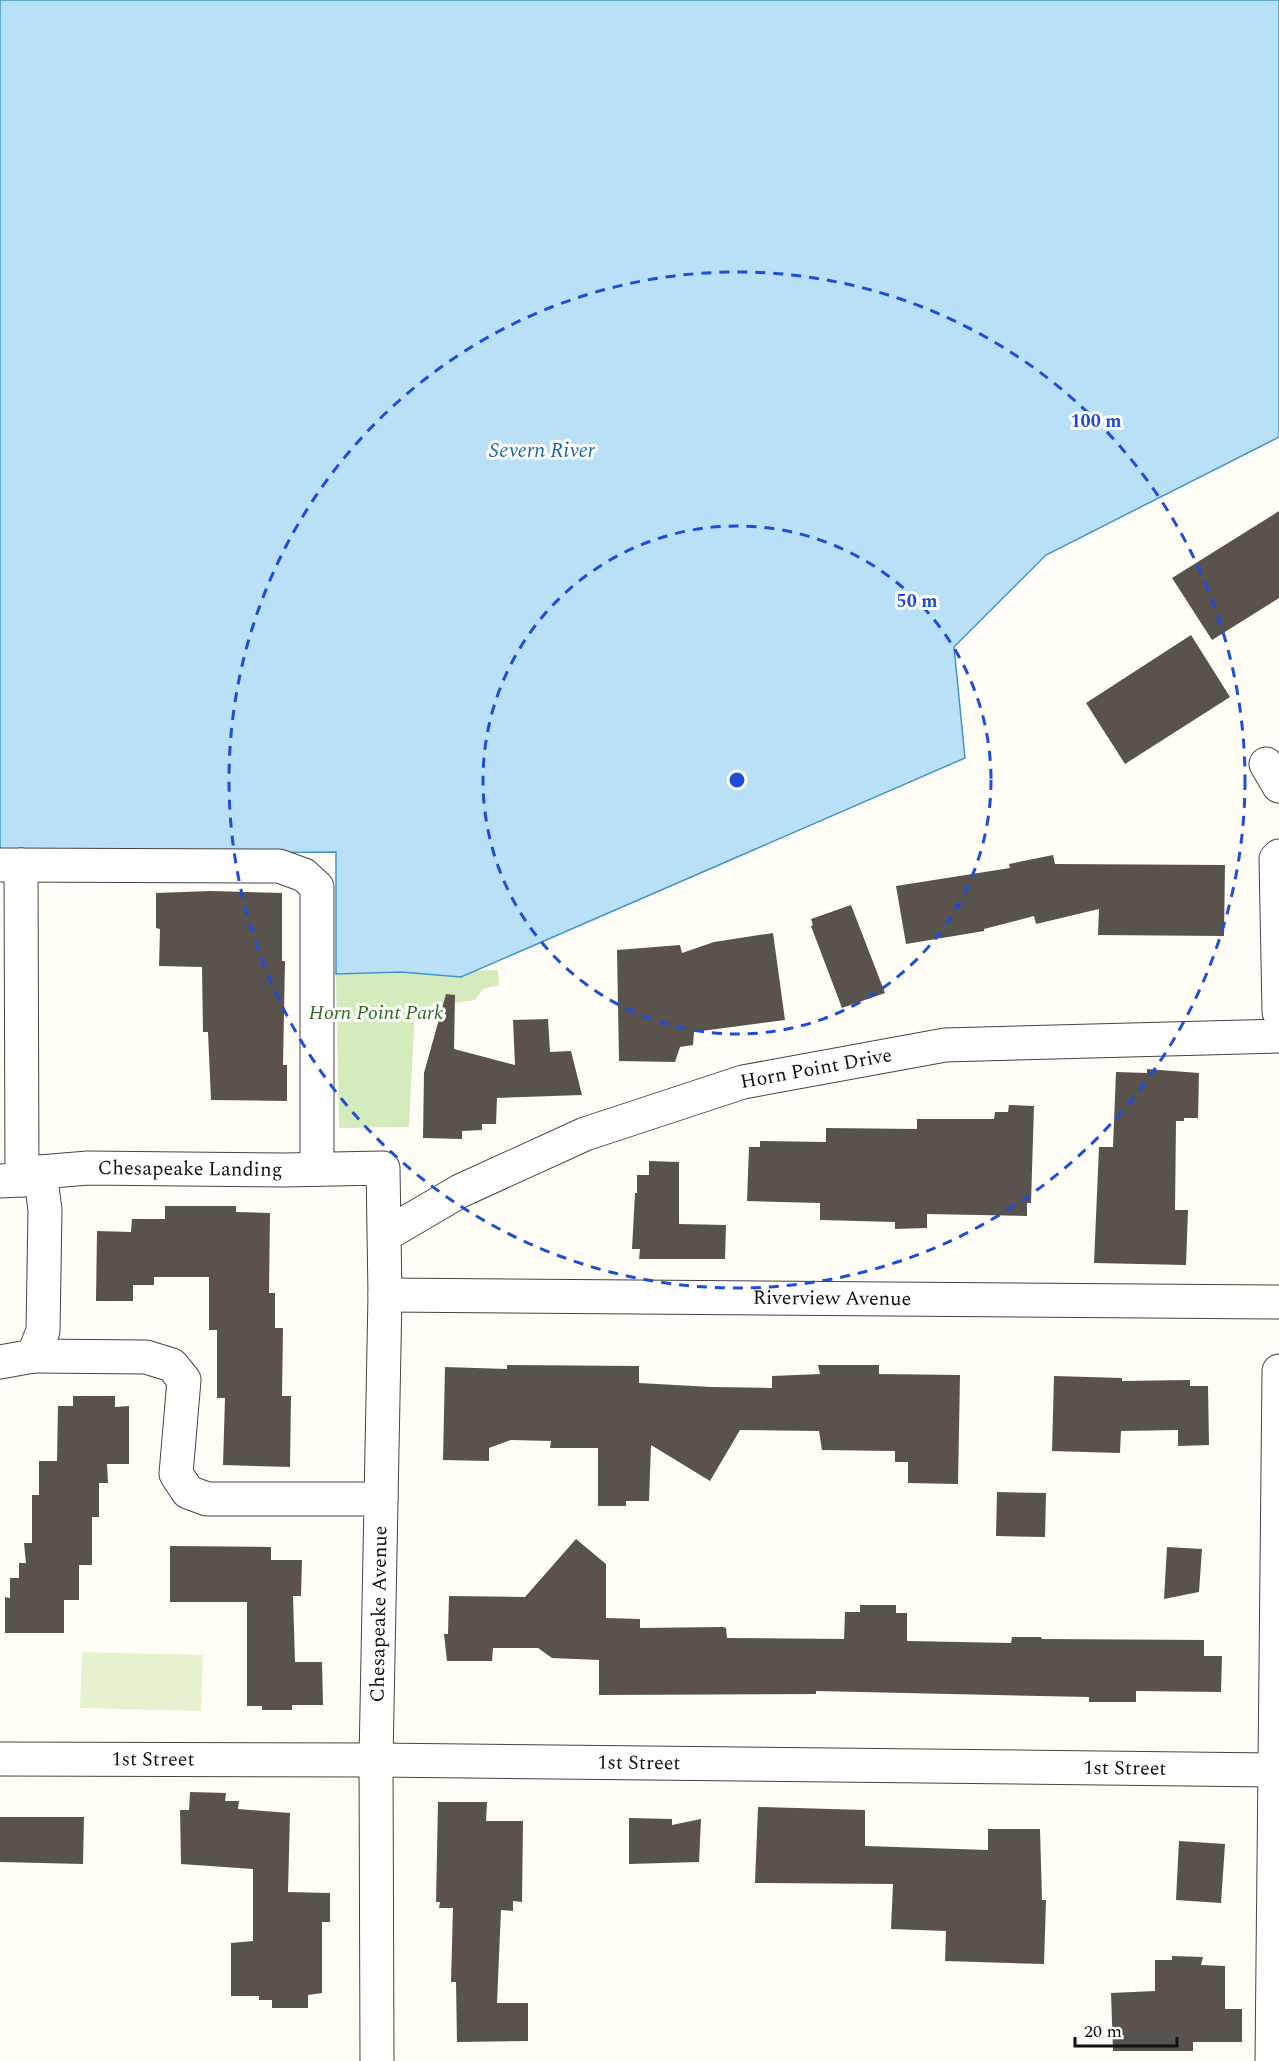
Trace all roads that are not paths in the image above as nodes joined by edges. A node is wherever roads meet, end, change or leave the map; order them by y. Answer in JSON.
{"nodes":[{"id":1,"x":1279,"y":856,"type":"edge"},
{"id":2,"x":10,"y":865,"type":"edge"},
{"id":3,"x":1279,"y":1012,"type":"edge"},
{"id":4,"x":1279,"y":1036,"type":"edge"},
{"id":5,"x":383,"y":1168,"type":"joint"},
{"id":6,"x":317,"y":1169,"type":"junction"},
{"id":7,"x":21,"y":1178,"type":"edge"},
{"id":8,"x":385,"y":1235,"type":"junction"},
{"id":9,"x":385,"y":1295,"type":"junction"},
{"id":10,"x":1279,"y":1302,"type":"edge"},
{"id":11,"x":33,"y":1356,"type":"junction"},
{"id":12,"x":0,"y":1362,"type":"edge"},
{"id":13,"x":1279,"y":1371,"type":"edge"},
{"id":14,"x":381,"y":1499,"type":"junction"},
{"id":15,"x":0,"y":1759,"type":"edge"},
{"id":16,"x":376,"y":1760,"type":"junction"},
{"id":17,"x":1277,"y":1770,"type":"edge"},
{"id":18,"x":377,"y":2061,"type":"edge"},
{"id":19,"x":1272,"y":2061,"type":"edge"}],
"edges":[{"from":1,"to":3,"type":"street"},
{"from":2,"to":6,"type":"street"},
{"from":2,"to":7,"type":"street"},
{"from":4,"to":8,"type":"street","name":"Horn Point Drive"},
{"from":5,"to":6,"type":"street","name":"Chesapeake Landing"},
{"from":5,"to":8,"type":"street","name":"Chesapeake Avenue"},
{"from":6,"to":7,"type":"street","name":"Chesapeake Landing"},
{"from":7,"to":11,"type":"street"},
{"from":8,"to":9,"type":"street","name":"Chesapeake Avenue"},
{"from":9,"to":10,"type":"street","name":"Riverview Avenue"},
{"from":9,"to":14,"type":"street","name":"Chesapeake Avenue"},
{"from":11,"to":12,"type":"street"},
{"from":11,"to":14,"type":"street"},
{"from":13,"to":17,"type":"street"},
{"from":14,"to":16,"type":"street","name":"Chesapeake Avenue"},
{"from":15,"to":16,"type":"street","name":"1st Street"},
{"from":16,"to":17,"type":"street","name":"1st Street"},
{"from":16,"to":18,"type":"street","name":"Chesapeake Avenue"},
{"from":17,"to":19,"type":"street"}]}
